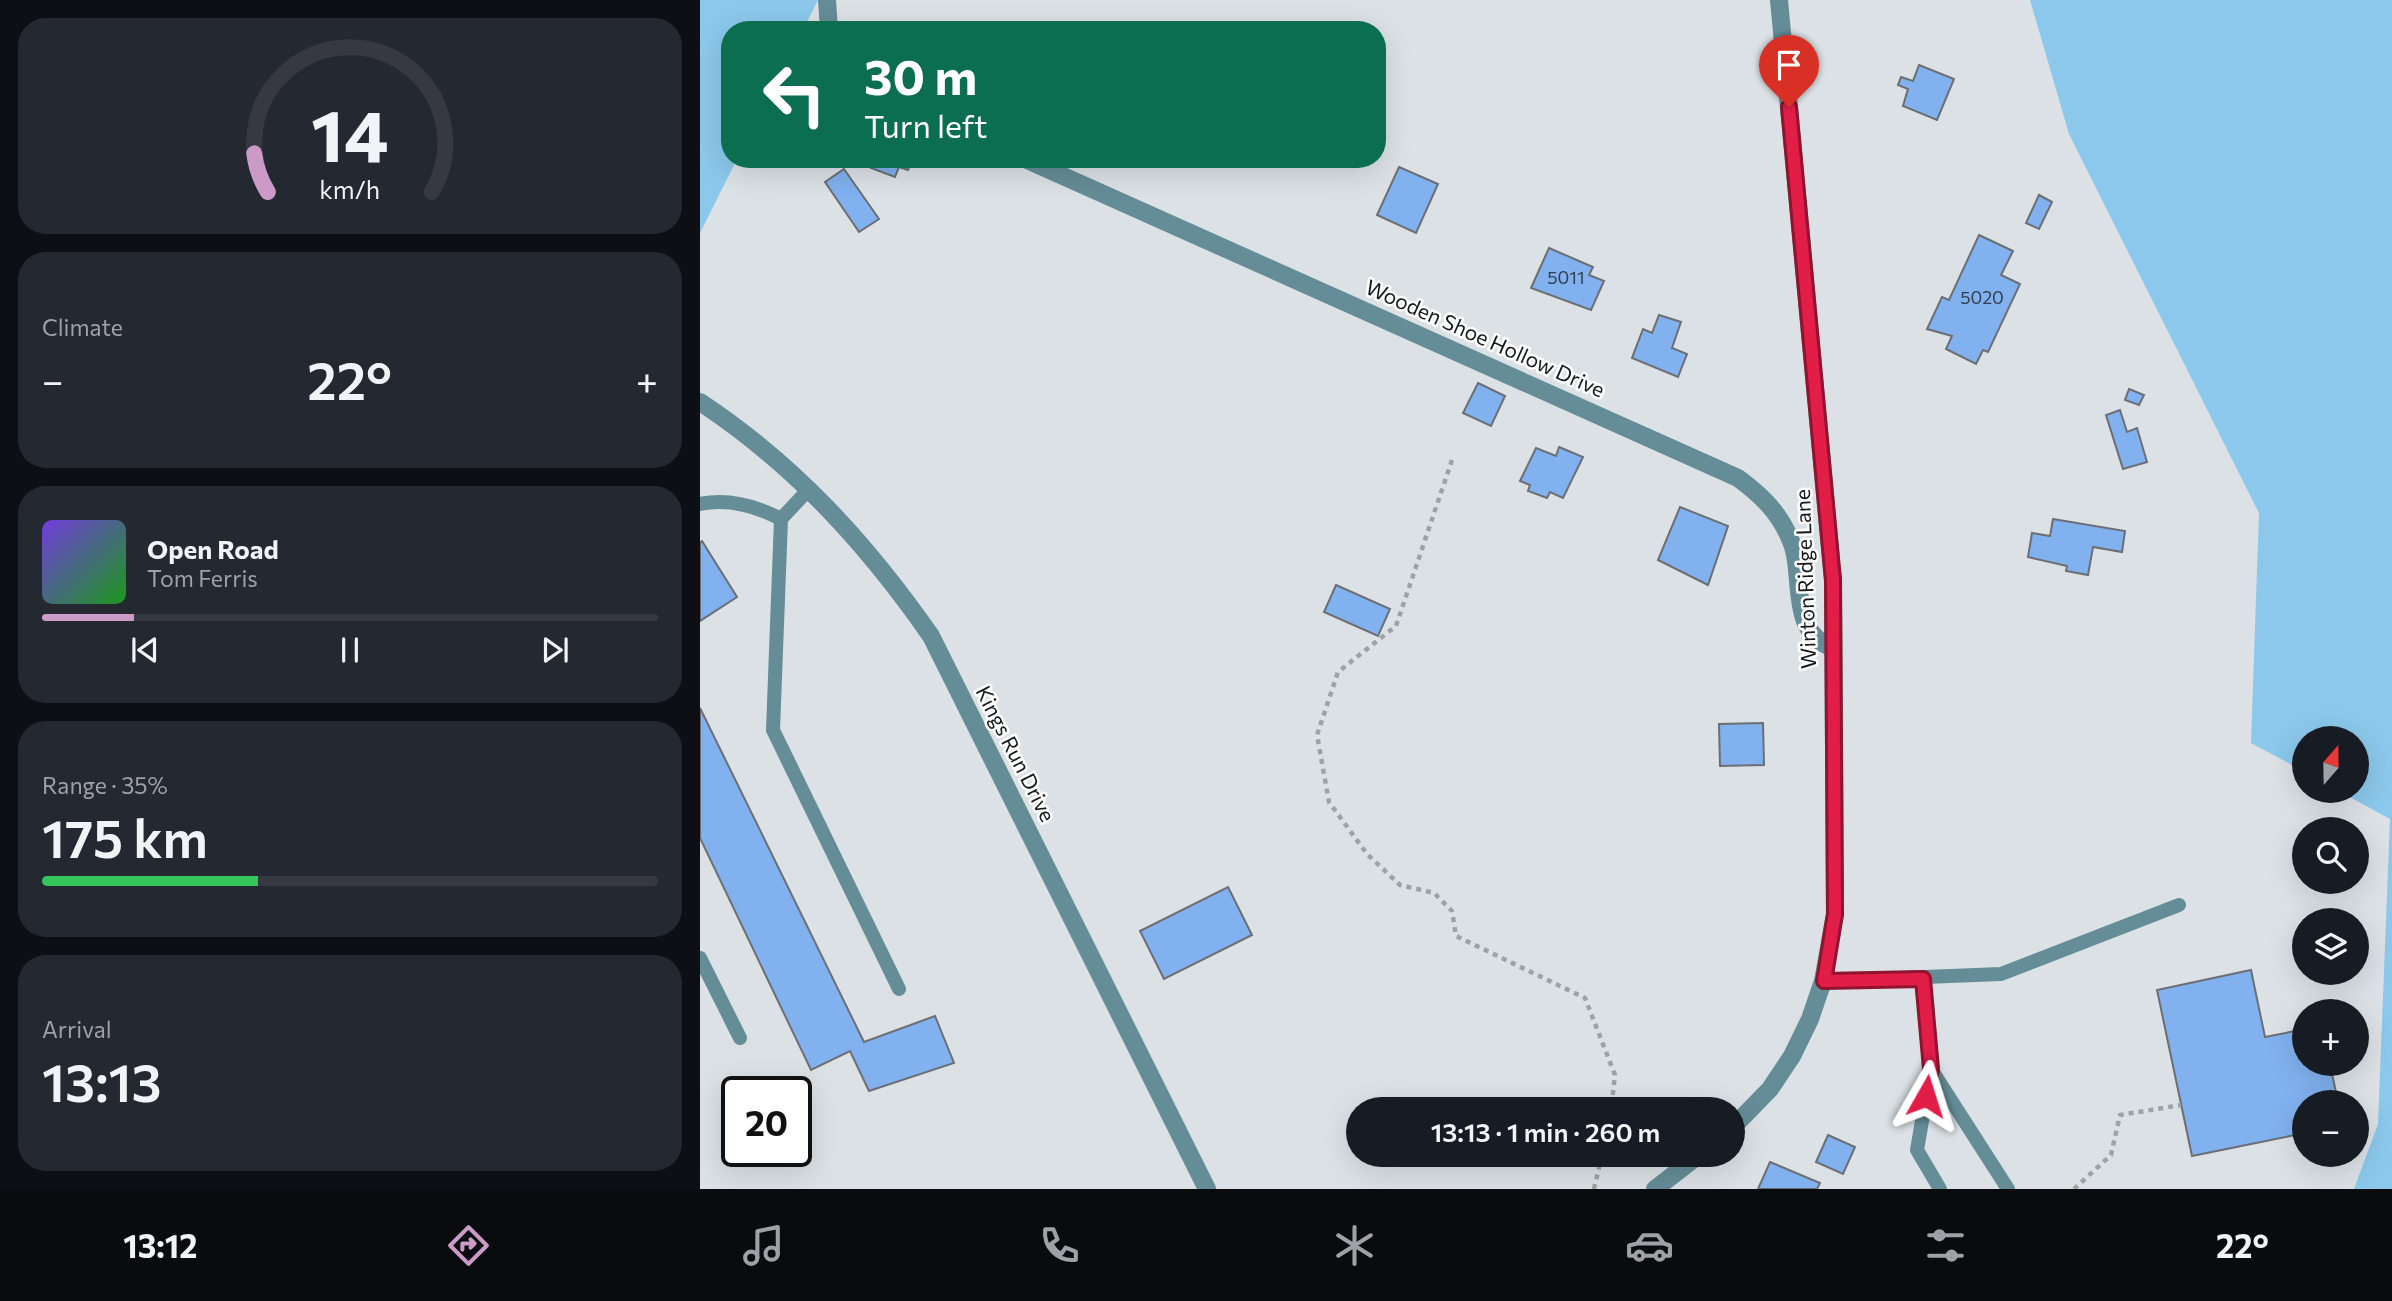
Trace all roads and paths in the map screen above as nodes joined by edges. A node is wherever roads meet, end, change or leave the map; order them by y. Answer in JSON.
{"nodes":[{"id":1,"x":827,"y":0,"type":"edge"},
{"id":2,"x":1779,"y":0,"type":"edge"},
{"id":3,"x":828,"y":21,"type":"edge"},
{"id":4,"x":1045,"y":168,"type":"edge"},
{"id":5,"x":700,"y":402,"type":"edge"},
{"id":6,"x":1452,"y":460,"type":"dead end"},
{"id":7,"x":809,"y":489,"type":"junction"},
{"id":8,"x":700,"y":504,"type":"edge"},
{"id":9,"x":781,"y":519,"type":"junction"},
{"id":10,"x":1833,"y":648,"type":"junction"},
{"id":11,"x":2179,"y":905,"type":"dead end"},
{"id":12,"x":700,"y":958,"type":"edge"},
{"id":13,"x":1923,"y":979,"type":"junction"},
{"id":14,"x":1824,"y":981,"type":"junction"},
{"id":15,"x":900,"y":989,"type":"dead end"},
{"id":16,"x":740,"y":1038,"type":"dead end"},
{"id":17,"x":1931,"y":1069,"type":"junction"},
{"id":18,"x":1612,"y":1097,"type":"edge"},
{"id":19,"x":2181,"y":1105,"type":"dead end"},
{"id":20,"x":1745,"y":1115,"type":"edge"},
{"id":21,"x":1599,"y":1167,"type":"edge"},
{"id":22,"x":1683,"y":1167,"type":"edge"},
{"id":23,"x":1207,"y":1189,"type":"edge"},
{"id":24,"x":1594,"y":1189,"type":"edge"},
{"id":25,"x":1655,"y":1189,"type":"edge"},
{"id":26,"x":1940,"y":1189,"type":"edge"},
{"id":27,"x":2008,"y":1189,"type":"edge"},
{"id":28,"x":2074,"y":1189,"type":"edge"}],
"edges":[{"from":1,"to":3,"type":"street"},
{"from":2,"to":10,"type":"street","name":"Winton Ridge Lane"},
{"from":4,"to":10,"type":"street","name":"Wooden Shoe Hollow Drive"},
{"from":5,"to":7,"type":"street","name":"Kings Run Drive"},
{"from":6,"to":18,"type":"path"},
{"from":7,"to":9,"type":"lane"},
{"from":7,"to":23,"type":"street","name":"Kings Run Drive"},
{"from":8,"to":9,"type":"lane"},
{"from":9,"to":15,"type":"lane"},
{"from":10,"to":14,"type":"street","name":"Winton Ridge Lane"},
{"from":11,"to":13,"type":"lane"},
{"from":12,"to":16,"type":"lane"},
{"from":13,"to":14,"type":"lane"},
{"from":13,"to":17,"type":"lane"},
{"from":14,"to":20,"type":"street","name":"Winton Ridge Lane"},
{"from":17,"to":26,"type":"lane"},
{"from":17,"to":27,"type":"lane"},
{"from":19,"to":28,"type":"path"},
{"from":21,"to":24,"type":"path"},
{"from":22,"to":25,"type":"street"}]}
